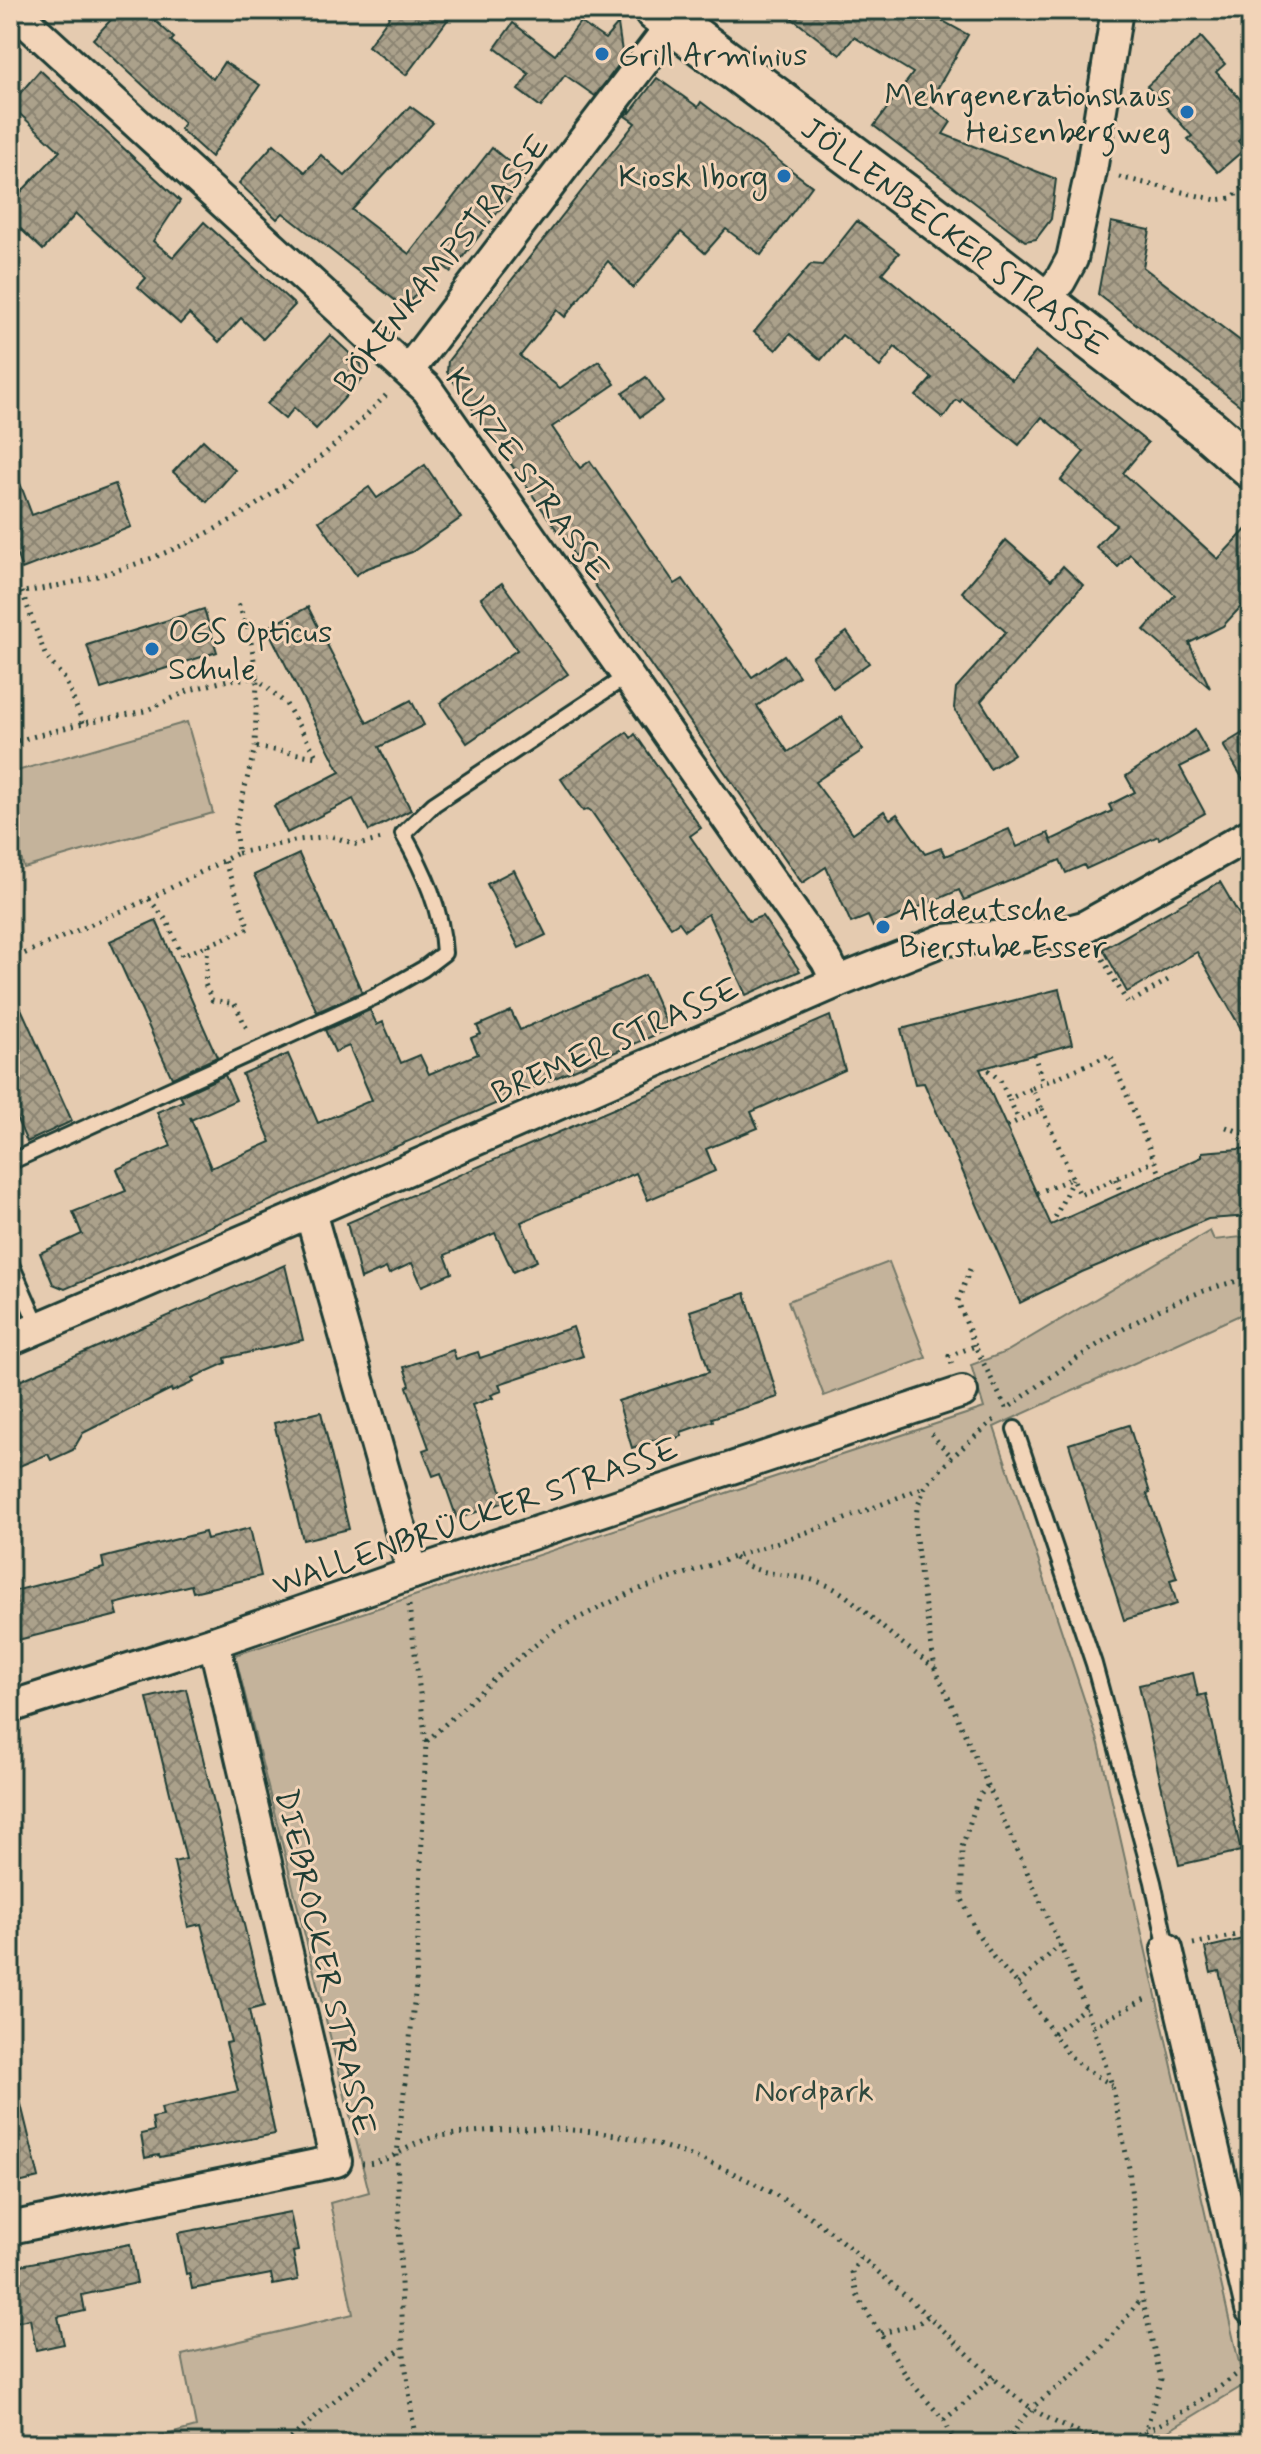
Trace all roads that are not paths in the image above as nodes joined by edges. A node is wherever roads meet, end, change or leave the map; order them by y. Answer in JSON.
{"nodes":[{"id":1,"x":13,"y":10,"type":"edge"},
{"id":2,"x":1117,"y":10,"type":"edge"},
{"id":3,"x":671,"y":14,"type":"edge"},
{"id":4,"x":1041,"y":302,"type":"junction"},
{"id":5,"x":408,"y":371,"type":"junction"},
{"id":6,"x":1251,"y":467,"type":"edge"},
{"id":7,"x":627,"y":676,"type":"junction"},
{"id":8,"x":1251,"y":834,"type":"edge"},
{"id":9,"x":837,"y":982,"type":"junction"},
{"id":10,"x":10,"y":1162,"type":"edge"},
{"id":11,"x":310,"y":1212,"type":"junction"},
{"id":12,"x":10,"y":1262,"type":"edge"},
{"id":13,"x":39,"y":1328,"type":"junction"},
{"id":14,"x":10,"y":1340,"type":"edge"},
{"id":15,"x":962,"y":1392,"type":"dead end"},
{"id":16,"x":1015,"y":1429,"type":"dead end"},
{"id":17,"x":407,"y":1576,"type":"junction"},
{"id":18,"x":214,"y":1642,"type":"junction"},
{"id":19,"x":10,"y":1707,"type":"edge"},
{"id":20,"x":1167,"y":1949,"type":"joint"},
{"id":21,"x":10,"y":2228,"type":"edge"},
{"id":22,"x":1251,"y":2309,"type":"edge"}],
"edges":[{"from":1,"to":5,"type":"street","name":"KURZE STRASSE"},
{"from":2,"to":4,"type":"street"},
{"from":3,"to":4,"type":"main road","name":"JÖLLENBECKER STRASSE"},
{"from":3,"to":5,"type":"street","name":"BÖKENKAMPSTRASSE"},
{"from":4,"to":6,"type":"main road","name":"JÖLLENBECKER STRASSE"},
{"from":5,"to":7,"type":"street","name":"KURZE STRASSE"},
{"from":7,"to":9,"type":"street","name":"KURZE STRASSE"},
{"from":7,"to":10,"type":"lane"},
{"from":8,"to":9,"type":"street","name":"BREMER STRASSE"},
{"from":9,"to":11,"type":"street","name":"BREMER STRASSE"},
{"from":11,"to":13,"type":"street","name":"BREMER STRASSE"},
{"from":11,"to":17,"type":"street"},
{"from":12,"to":13,"type":"lane"},
{"from":13,"to":14,"type":"street","name":"BREMER STRASSE"},
{"from":15,"to":17,"type":"street","name":"WALLENBRÜCKER STRASSE"},
{"from":16,"to":20,"type":"lane"},
{"from":17,"to":18,"type":"street","name":"WALLENBRÜCKER STRASSE"},
{"from":18,"to":19,"type":"street","name":"WALLENBRÜCKER STRASSE"},
{"from":18,"to":21,"type":"street","name":"DIEBROCKER STRASSE"},
{"from":20,"to":22,"type":"street"}]}
